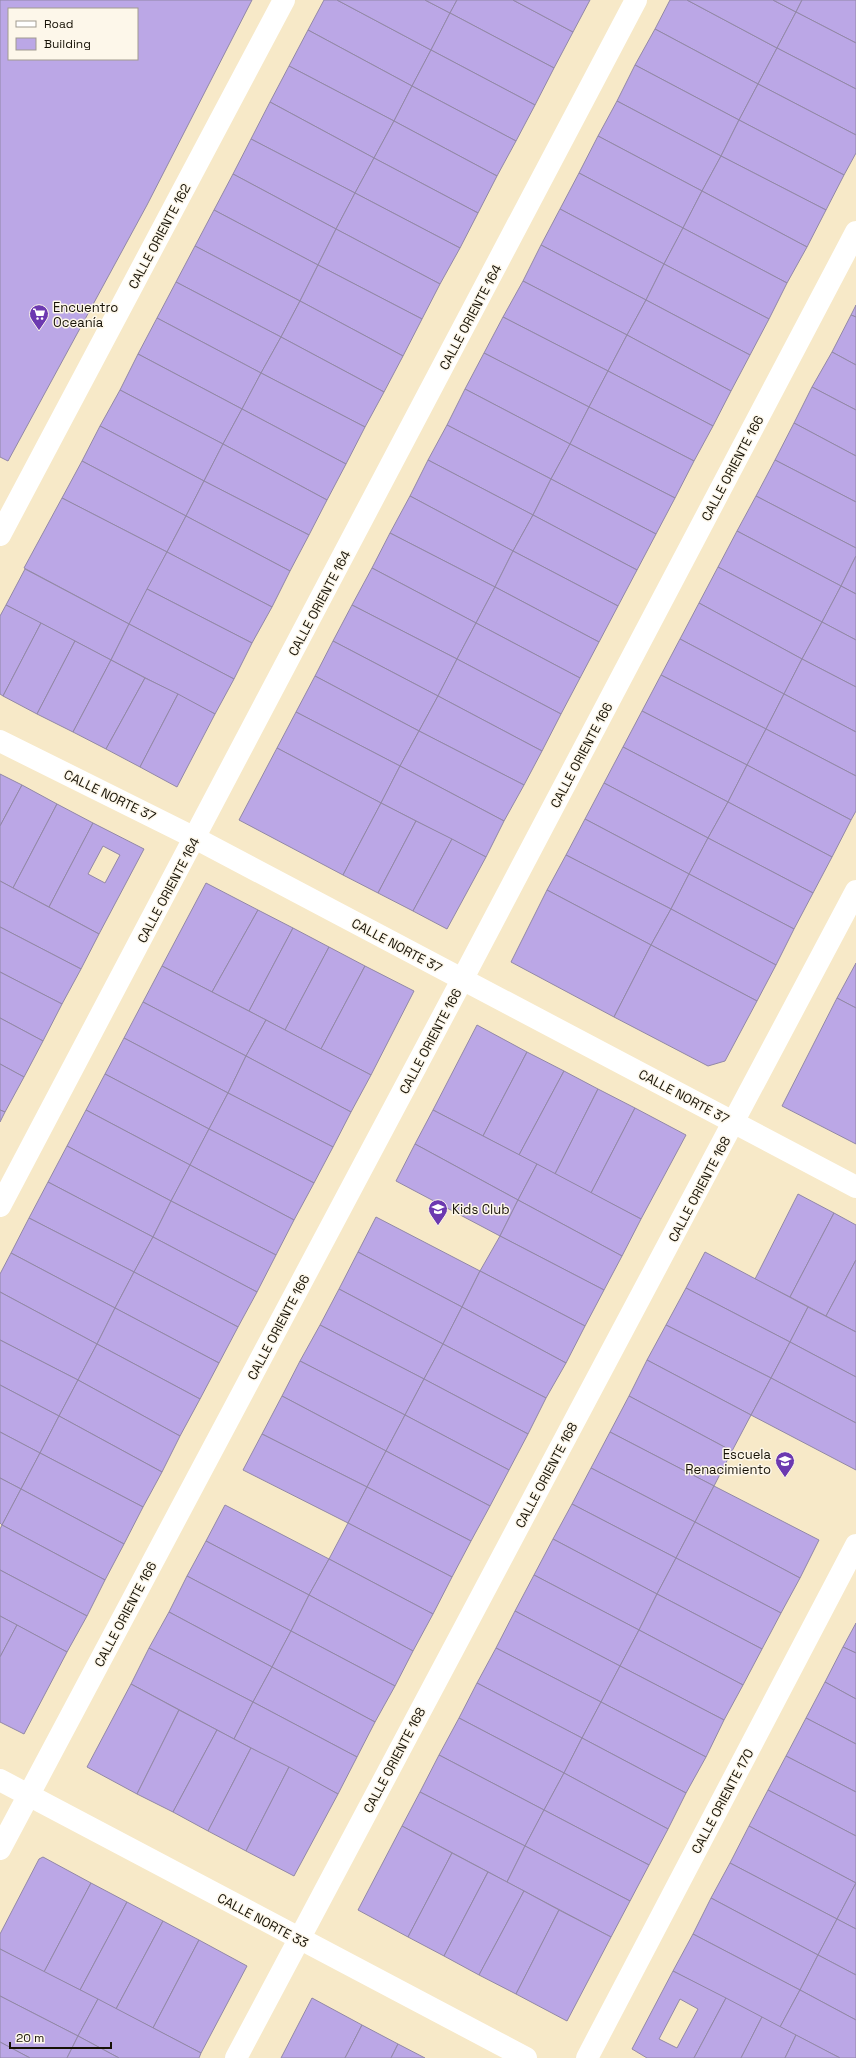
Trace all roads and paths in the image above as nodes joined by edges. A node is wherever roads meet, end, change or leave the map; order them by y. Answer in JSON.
{"nodes":[{"id":1,"x":284,"y":0,"type":"edge"},
{"id":2,"x":636,"y":0,"type":"edge"},
{"id":3,"x":856,"y":232,"type":"edge"},
{"id":4,"x":0,"y":535,"type":"edge"},
{"id":5,"x":0,"y":741,"type":"edge"},
{"id":6,"x":195,"y":838,"type":"junction"},
{"id":7,"x":856,"y":891,"type":"edge"},
{"id":8,"x":462,"y":980,"type":"junction"},
{"id":9,"x":735,"y":1122,"type":"junction"},
{"id":10,"x":856,"y":1187,"type":"edge"},
{"id":11,"x":0,"y":1206,"type":"edge"},
{"id":12,"x":856,"y":1545,"type":"edge"},
{"id":13,"x":0,"y":1780,"type":"edge"},
{"id":14,"x":28,"y":1796,"type":"junction"},
{"id":15,"x":0,"y":1849,"type":"edge"},
{"id":16,"x":299,"y":1939,"type":"junction"},
{"id":17,"x":236,"y":2058,"type":"edge"},
{"id":18,"x":526,"y":2058,"type":"edge"},
{"id":19,"x":587,"y":2058,"type":"edge"}],
"edges":[{"from":1,"to":4,"type":"street","name":"CALLE ORIENTE 162"},
{"from":2,"to":6,"type":"street","name":"CALLE ORIENTE 164"},
{"from":3,"to":8,"type":"street","name":"CALLE ORIENTE 166"},
{"from":5,"to":6,"type":"street","name":"CALLE NORTE 37"},
{"from":6,"to":8,"type":"street","name":"CALLE NORTE 37"},
{"from":6,"to":11,"type":"street","name":"CALLE ORIENTE 164"},
{"from":7,"to":9,"type":"street","name":"CALLE ORIENTE 168"},
{"from":8,"to":9,"type":"street","name":"CALLE NORTE 37"},
{"from":8,"to":14,"type":"street","name":"CALLE ORIENTE 166"},
{"from":9,"to":10,"type":"street","name":"CALLE NORTE 37"},
{"from":9,"to":16,"type":"street","name":"CALLE ORIENTE 168"},
{"from":12,"to":19,"type":"street","name":"CALLE ORIENTE 170"},
{"from":13,"to":14,"type":"street","name":"CALLE NORTE 33"},
{"from":14,"to":15,"type":"street","name":"CALLE ORIENTE 166"},
{"from":14,"to":16,"type":"street","name":"CALLE NORTE 33"},
{"from":16,"to":17,"type":"street","name":"CALLE ORIENTE 168"},
{"from":16,"to":18,"type":"street","name":"CALLE NORTE 33"}]}
